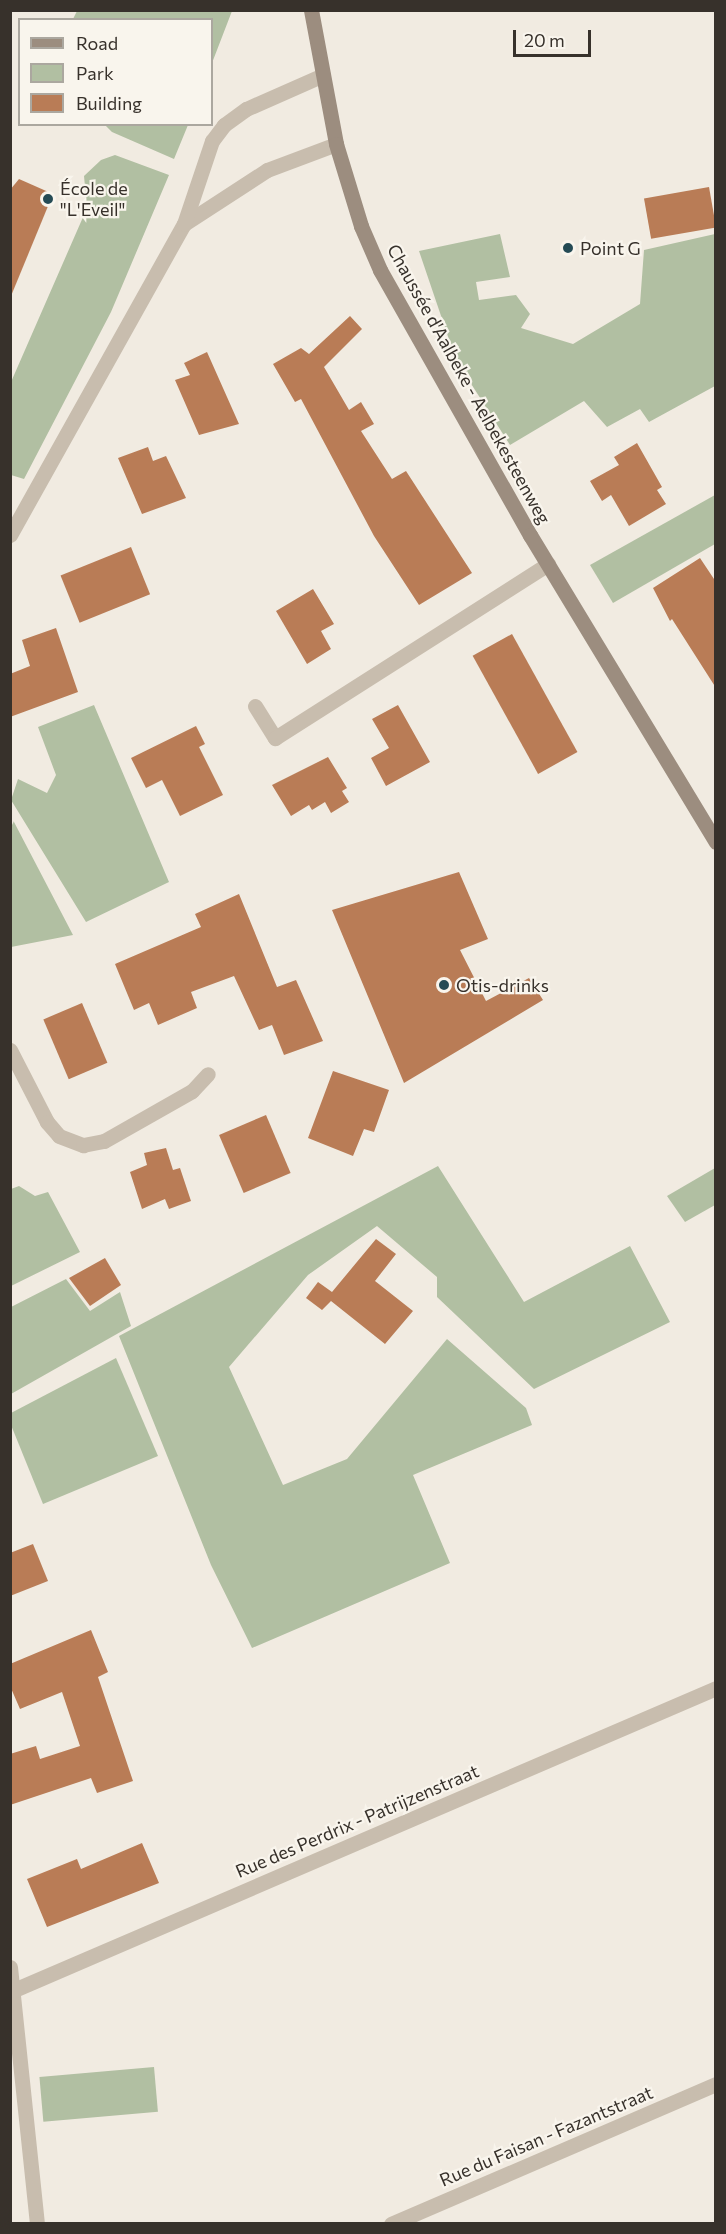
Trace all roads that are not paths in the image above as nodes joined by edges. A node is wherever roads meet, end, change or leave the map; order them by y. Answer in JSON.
{"nodes":[{"id":1,"x":311,"y":10,"type":"edge"},
{"id":2,"x":322,"y":75,"type":"junction"},
{"id":3,"x":336,"y":144,"type":"junction"},
{"id":4,"x":184,"y":224,"type":"junction"},
{"id":5,"x":10,"y":535,"type":"edge"},
{"id":6,"x":548,"y":564,"type":"junction"},
{"id":7,"x":255,"y":706,"type":"dead end"},
{"id":8,"x":716,"y":842,"type":"edge"},
{"id":9,"x":10,"y":1050,"type":"edge"},
{"id":10,"x":208,"y":1074,"type":"dead end"},
{"id":11,"x":716,"y":1688,"type":"edge"},
{"id":12,"x":10,"y":1967,"type":"edge"},
{"id":13,"x":14,"y":1990,"type":"junction"},
{"id":14,"x":716,"y":2084,"type":"edge"},
{"id":15,"x":37,"y":2223,"type":"edge"},
{"id":16,"x":391,"y":2223,"type":"edge"}],
"edges":[{"from":1,"to":2,"type":"main road","name":"Chaussée d'Aalbeke - Aelbekesteenweg"},
{"from":2,"to":3,"type":"main road","name":"Chaussée d'Aalbeke - Aelbekesteenweg"},
{"from":2,"to":4,"type":"street"},
{"from":3,"to":4,"type":"street"},
{"from":3,"to":6,"type":"main road","name":"Chaussée d'Aalbeke - Aelbekesteenweg"},
{"from":4,"to":5,"type":"street"},
{"from":6,"to":7,"type":"street"},
{"from":6,"to":8,"type":"main road","name":"Chaussée d'Aalbeke - Aelbekesteenweg"},
{"from":9,"to":10,"type":"street"},
{"from":11,"to":13,"type":"street","name":"Rue des Perdrix - Patrijzenstraat"},
{"from":12,"to":13,"type":"street"},
{"from":13,"to":15,"type":"street"},
{"from":14,"to":16,"type":"street","name":"Rue du Faisan - Fazantstraat"}]}
